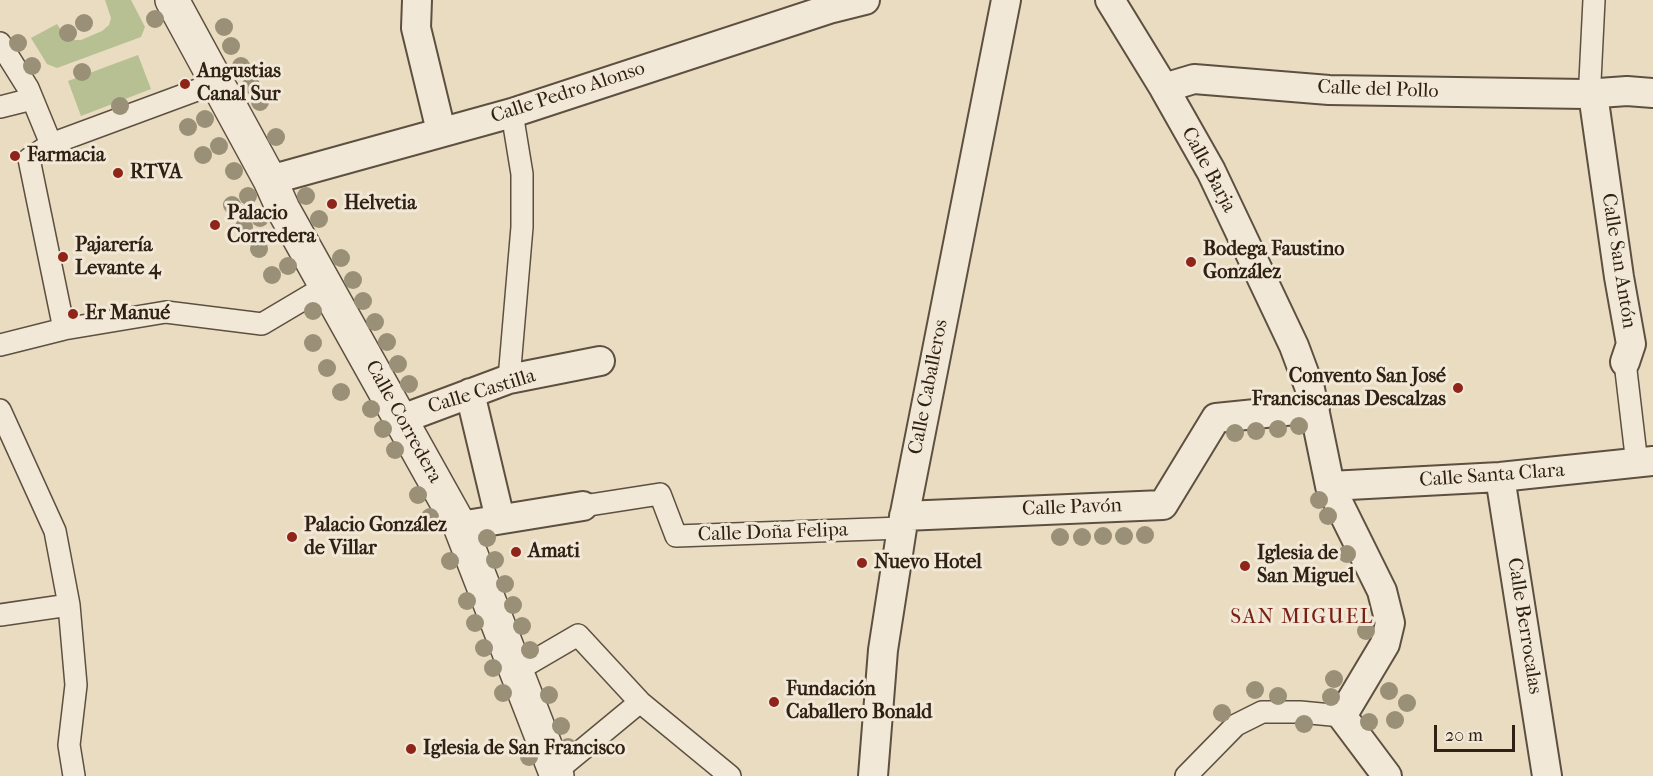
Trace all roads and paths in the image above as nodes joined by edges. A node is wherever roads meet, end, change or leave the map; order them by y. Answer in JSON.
{"nodes":[{"id":1,"x":172,"y":0,"type":"edge"},
{"id":2,"x":417,"y":0,"type":"edge"},
{"id":3,"x":865,"y":0,"type":"edge"},
{"id":4,"x":1006,"y":0,"type":"edge"},
{"id":5,"x":1110,"y":0,"type":"edge"},
{"id":6,"x":1594,"y":0,"type":"edge"},
{"id":7,"x":0,"y":43,"type":"edge"},
{"id":8,"x":216,"y":83,"type":"junction"},
{"id":9,"x":1164,"y":88,"type":"junction"},
{"id":10,"x":1653,"y":93,"type":"edge"},
{"id":11,"x":1593,"y":94,"type":"junction"},
{"id":12,"x":32,"y":99,"type":"junction"},
{"id":13,"x":0,"y":107,"type":"edge"},
{"id":14,"x":512,"y":113,"type":"junction"},
{"id":15,"x":441,"y":131,"type":"junction"},
{"id":16,"x":51,"y":144,"type":"junction"},
{"id":17,"x":270,"y":180,"type":"junction"},
{"id":18,"x":321,"y":289,"type":"dead end"},
{"id":19,"x":63,"y":328,"type":"junction"},
{"id":20,"x":0,"y":345,"type":"edge"},
{"id":21,"x":600,"y":360,"type":"dead end"},
{"id":22,"x":1625,"y":362,"type":"joint"},
{"id":23,"x":509,"y":379,"type":"junction"},
{"id":24,"x":470,"y":393,"type":"junction"},
{"id":25,"x":1315,"y":408,"type":"junction"},
{"id":26,"x":0,"y":411,"type":"edge"},
{"id":27,"x":402,"y":419,"type":"junction"},
{"id":28,"x":1645,"y":463,"type":"edge"},
{"id":29,"x":1500,"y":477,"type":"junction"},
{"id":30,"x":1330,"y":486,"type":"junction"},
{"id":31,"x":583,"y":506,"type":"joint"},
{"id":32,"x":500,"y":519,"type":"junction"},
{"id":33,"x":903,"y":522,"type":"junction"},
{"id":34,"x":460,"y":526,"type":"junction"},
{"id":35,"x":69,"y":605,"type":"junction"},
{"id":36,"x":0,"y":615,"type":"edge"},
{"id":37,"x":530,"y":663,"type":"dead end"},
{"id":38,"x":640,"y":702,"type":"junction"},
{"id":39,"x":1342,"y":716,"type":"junction"},
{"id":40,"x":561,"y":770,"type":"edge"},
{"id":41,"x":1191,"y":771,"type":"edge"},
{"id":42,"x":74,"y":776,"type":"edge"},
{"id":43,"x":730,"y":776,"type":"edge"},
{"id":44,"x":873,"y":776,"type":"edge"},
{"id":45,"x":1387,"y":776,"type":"edge"},
{"id":46,"x":1547,"y":776,"type":"edge"}],
"edges":[{"from":1,"to":8,"type":"street","name":"Calle Corredera"},
{"from":2,"to":15,"type":"street"},
{"from":3,"to":14,"type":"street","name":"Calle Pedro Alonso"},
{"from":4,"to":33,"type":"street","name":"Calle Caballeros"},
{"from":5,"to":9,"type":"street","name":"Calle Barja"},
{"from":6,"to":11,"type":"street"},
{"from":7,"to":12,"type":"street"},
{"from":8,"to":16,"type":"street"},
{"from":8,"to":17,"type":"street","name":"Calle Corredera"},
{"from":9,"to":11,"type":"street","name":"Calle del Pollo"},
{"from":9,"to":25,"type":"street","name":"Calle Barja"},
{"from":10,"to":11,"type":"street","name":"Calle del Pollo"},
{"from":11,"to":22,"type":"street","name":"Calle San Antón"},
{"from":12,"to":13,"type":"street"},
{"from":12,"to":16,"type":"street"},
{"from":14,"to":15,"type":"street","name":"Calle Pedro Alonso"},
{"from":14,"to":23,"type":"street"},
{"from":15,"to":17,"type":"street","name":"Calle Pedro Alonso"},
{"from":16,"to":19,"type":"street"},
{"from":17,"to":27,"type":"street","name":"Calle Corredera"},
{"from":18,"to":19,"type":"street"},
{"from":19,"to":20,"type":"street"},
{"from":21,"to":23,"type":"street","name":"Calle Castilla"},
{"from":22,"to":28,"type":"street","name":"Calle San Antón"},
{"from":23,"to":24,"type":"street","name":"Calle Castilla"},
{"from":24,"to":27,"type":"street","name":"Calle Castilla"},
{"from":24,"to":32,"type":"street"},
{"from":25,"to":30,"type":"street","name":"Calle Barja"},
{"from":25,"to":33,"type":"street","name":"Calle Pavón"},
{"from":26,"to":35,"type":"street"},
{"from":27,"to":34,"type":"street","name":"Calle Corredera"},
{"from":28,"to":29,"type":"street","name":"Calle Santa Clara"},
{"from":29,"to":30,"type":"street","name":"Calle Santa Clara"},
{"from":29,"to":46,"type":"street","name":"Calle Berrocalas"},
{"from":30,"to":39,"type":"street","name":"Calle Barja"},
{"from":31,"to":32,"type":"street","name":"Calle Doña Felipa"},
{"from":31,"to":33,"type":"street","name":"Calle Doña Felipa"},
{"from":32,"to":34,"type":"street","name":"Calle Doña Felipa"},
{"from":33,"to":44,"type":"street","name":"Calle Caballeros"},
{"from":34,"to":40,"type":"street","name":"Calle Corredera"},
{"from":35,"to":36,"type":"street"},
{"from":35,"to":42,"type":"street"},
{"from":37,"to":38,"type":"street"},
{"from":38,"to":40,"type":"street"},
{"from":38,"to":43,"type":"street"},
{"from":39,"to":41,"type":"street"},
{"from":39,"to":45,"type":"street"}]}
